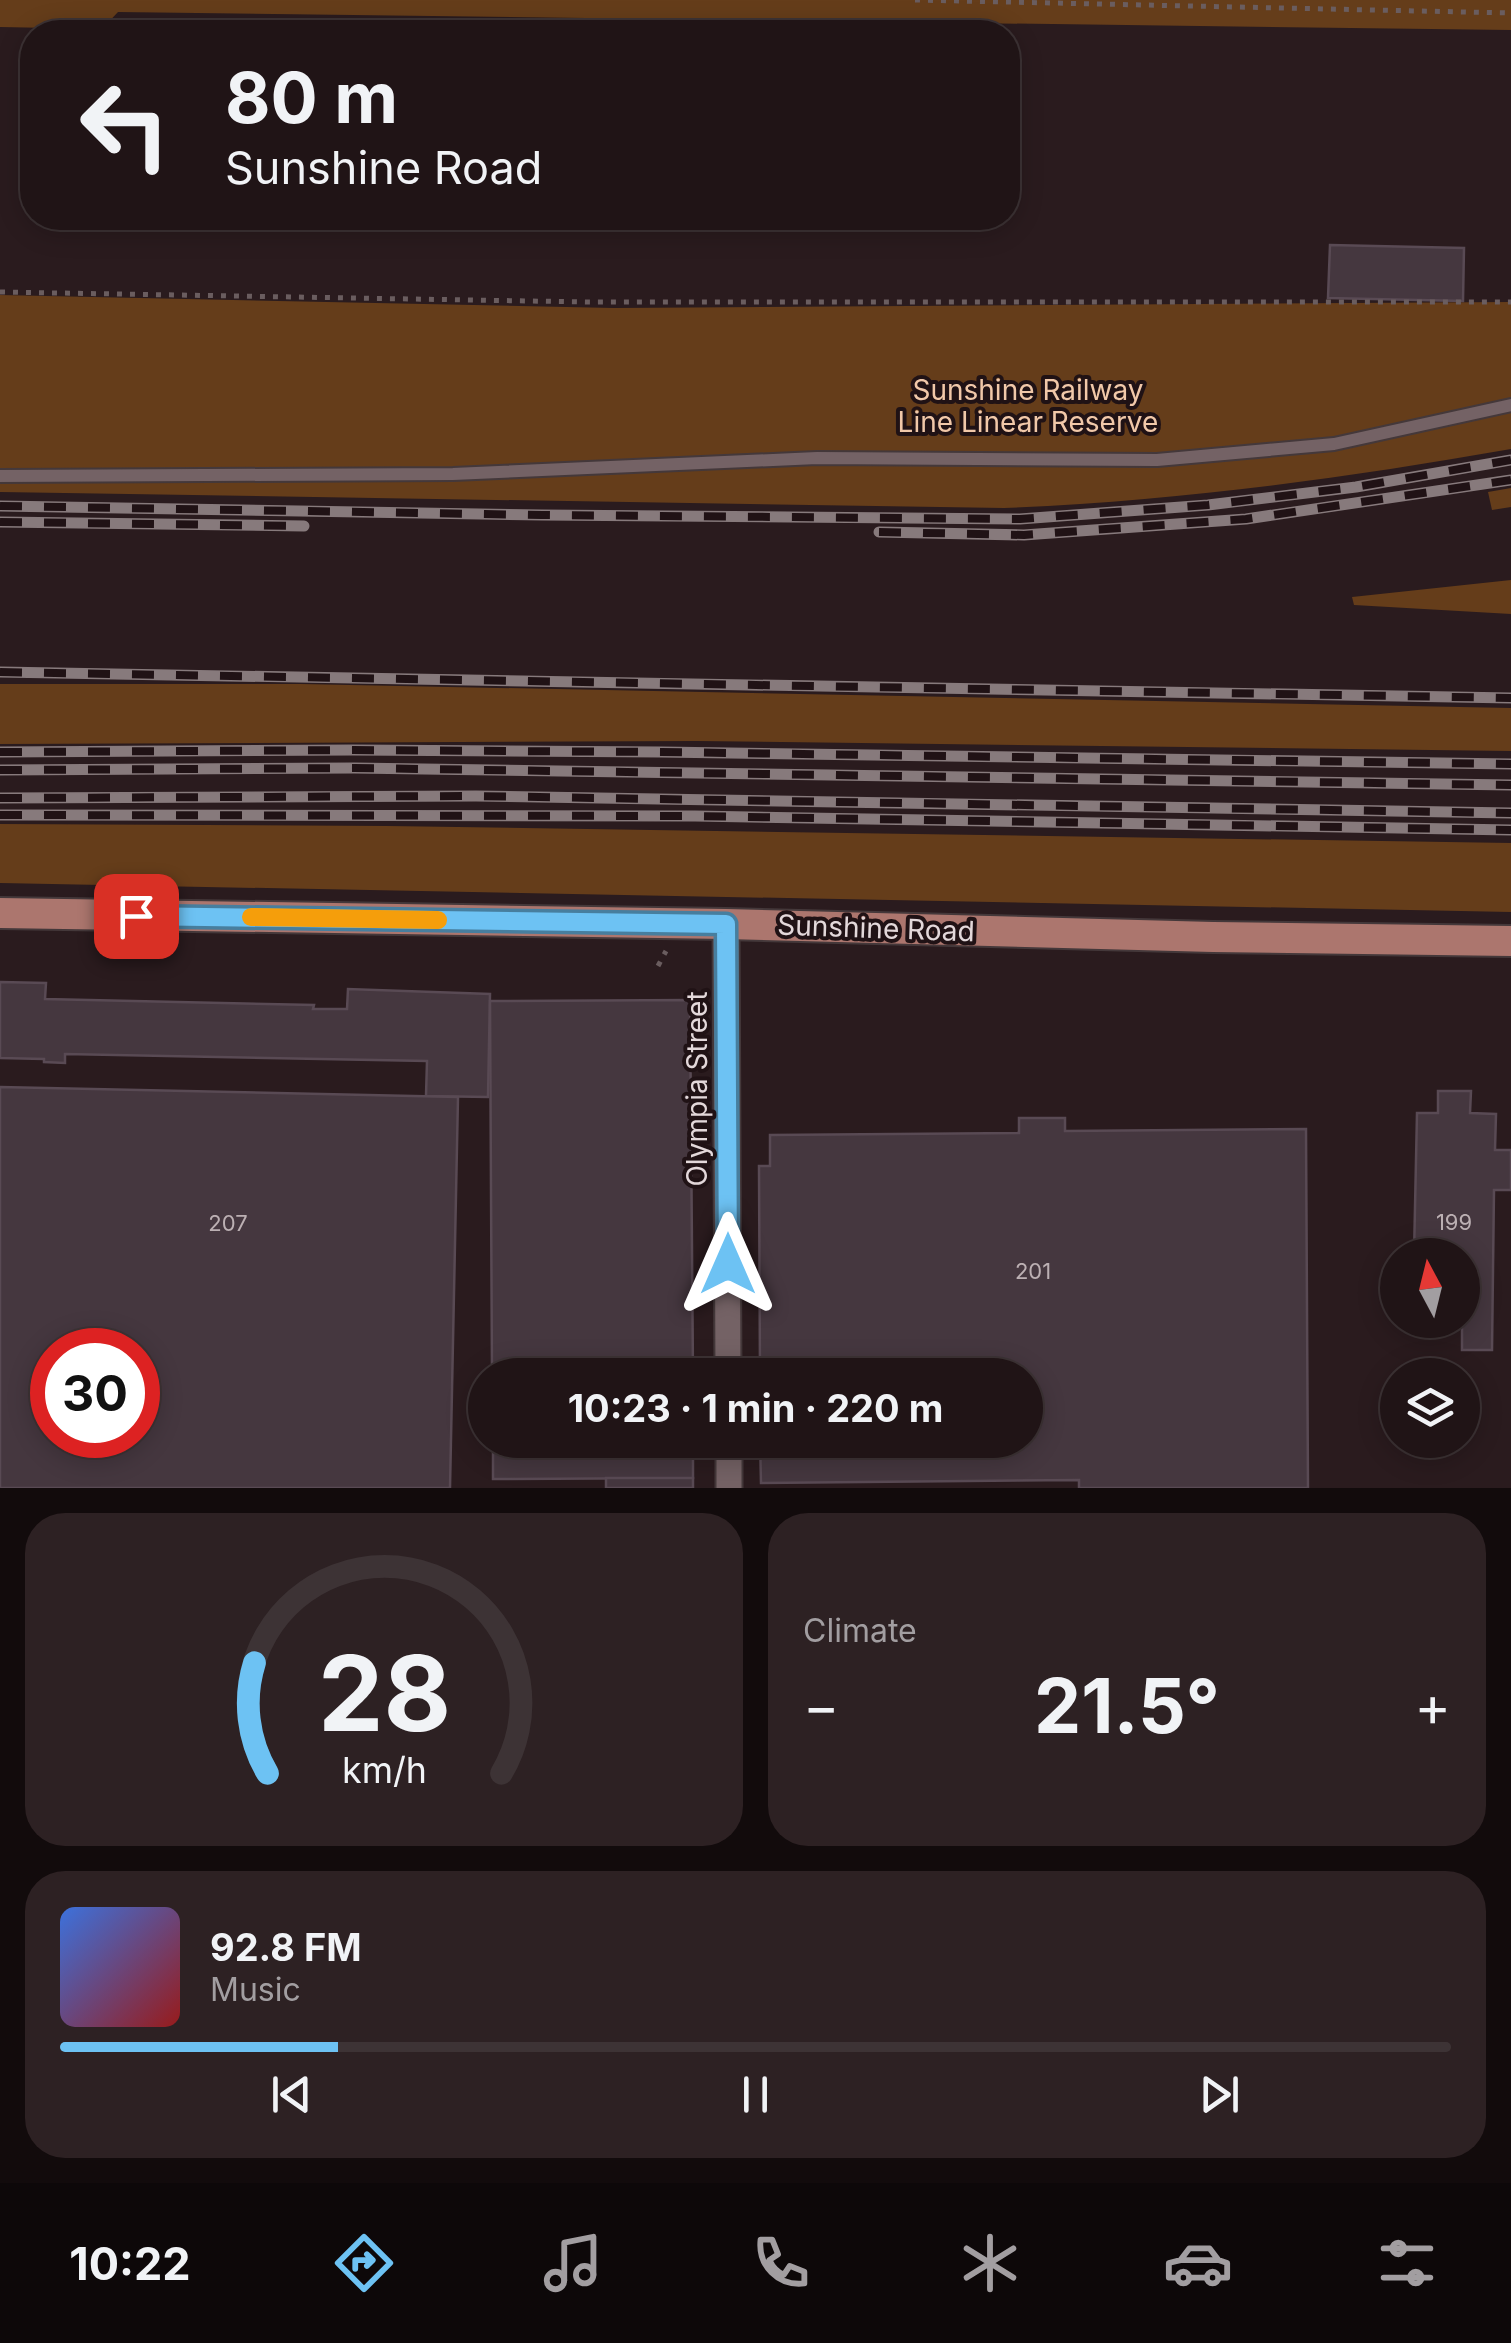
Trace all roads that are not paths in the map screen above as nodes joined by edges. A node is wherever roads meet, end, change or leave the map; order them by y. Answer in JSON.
{"nodes":[{"id":1,"x":1511,"y":404,"type":"edge"},
{"id":2,"x":0,"y":476,"type":"edge"},
{"id":3,"x":0,"y":912,"type":"edge"},
{"id":4,"x":726,"y":924,"type":"junction"},
{"id":5,"x":1511,"y":941,"type":"edge"},
{"id":6,"x":728,"y":1358,"type":"edge"},
{"id":7,"x":729,"y":1458,"type":"edge"},
{"id":8,"x":729,"y":1488,"type":"edge"}],
"edges":[{"from":1,"to":2,"type":"lane"},
{"from":3,"to":4,"type":"main road","name":"Sunshine Road"},
{"from":4,"to":5,"type":"main road","name":"Sunshine Road"},
{"from":4,"to":6,"type":"street","name":"Olympia Street"},
{"from":7,"to":8,"type":"street"}]}
